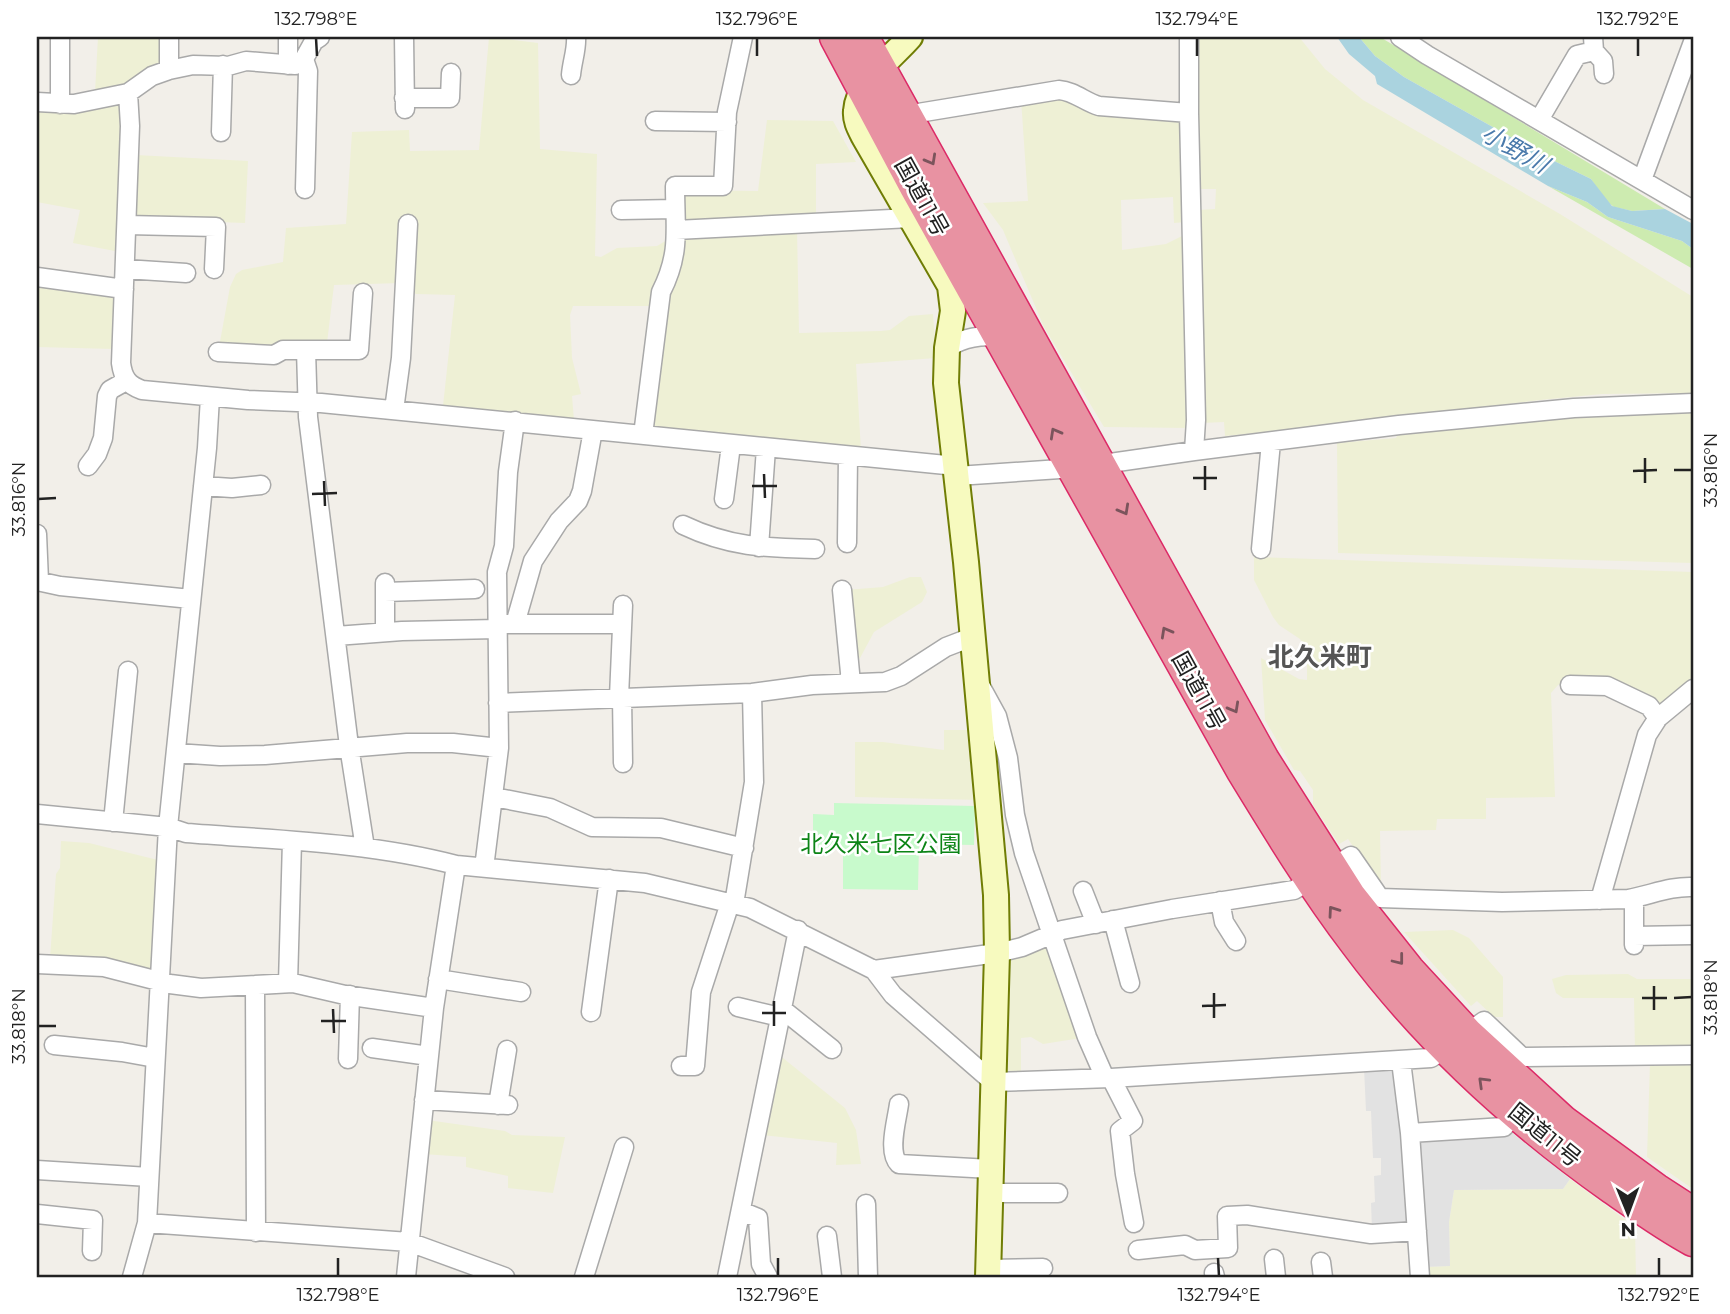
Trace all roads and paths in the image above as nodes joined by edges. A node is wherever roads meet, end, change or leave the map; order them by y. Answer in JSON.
{"nodes":[{"id":1,"x":60,"y":37,"type":"edge"},
{"id":2,"x":169,"y":37,"type":"edge"},
{"id":3,"x":288,"y":37,"type":"edge"},
{"id":4,"x":320,"y":37,"type":"edge"},
{"id":5,"x":404,"y":37,"type":"edge"},
{"id":6,"x":576,"y":37,"type":"edge"},
{"id":7,"x":743,"y":37,"type":"edge"},
{"id":8,"x":824,"y":37,"type":"edge"},
{"id":9,"x":836,"y":37,"type":"edge"},
{"id":10,"x":862,"y":37,"type":"edge"},
{"id":11,"x":910,"y":37,"type":"edge"},
{"id":12,"x":1189,"y":37,"type":"edge"},
{"id":13,"x":1400,"y":37,"type":"edge"},
{"id":14,"x":1416,"y":42,"type":"edge"},
{"id":15,"x":1693,"y":42,"type":"edge"},
{"id":16,"x":1593,"y":44,"type":"edge"},
{"id":17,"x":296,"y":62,"type":"junction"},
{"id":18,"x":223,"y":65,"type":"junction"},
{"id":19,"x":169,"y":70,"type":"junction"},
{"id":20,"x":451,"y":74,"type":"dead end"},
{"id":21,"x":571,"y":75,"type":"dead end"},
{"id":22,"x":1604,"y":75,"type":"dead end"},
{"id":23,"x":871,"y":79,"type":"junction"},
{"id":24,"x":128,"y":93,"type":"junction"},
{"id":25,"x":37,"y":102,"type":"edge"},
{"id":26,"x":60,"y":104,"type":"junction"},
{"id":27,"x":1189,"y":113,"type":"junction"},
{"id":28,"x":906,"y":115,"type":"junction"},
{"id":29,"x":1539,"y":120,"type":"junction"},
{"id":30,"x":655,"y":121,"type":"dead end"},
{"id":31,"x":727,"y":122,"type":"junction"},
{"id":32,"x":221,"y":132,"type":"dead end"},
{"id":33,"x":1642,"y":180,"type":"junction"},
{"id":34,"x":305,"y":189,"type":"dead end"},
{"id":35,"x":621,"y":209,"type":"dead end"},
{"id":36,"x":675,"y":209,"type":"junction"},
{"id":37,"x":1693,"y":210,"type":"edge"},
{"id":38,"x":911,"y":218,"type":"junction"},
{"id":39,"x":408,"y":223,"type":"dead end"},
{"id":40,"x":127,"y":225,"type":"junction"},
{"id":41,"x":676,"y":230,"type":"junction"},
{"id":42,"x":125,"y":269,"type":"junction"},
{"id":43,"x":214,"y":269,"type":"dead end"},
{"id":44,"x":186,"y":273,"type":"dead end"},
{"id":45,"x":37,"y":276,"type":"edge"},
{"id":46,"x":124,"y":289,"type":"junction"},
{"id":47,"x":363,"y":293,"type":"dead end"},
{"id":48,"x":1001,"y":337,"type":"junction"},
{"id":49,"x":947,"y":348,"type":"junction"},
{"id":50,"x":306,"y":350,"type":"junction"},
{"id":51,"x":218,"y":352,"type":"dead end"},
{"id":52,"x":127,"y":381,"type":"junction"},
{"id":53,"x":210,"y":397,"type":"junction"},
{"id":54,"x":307,"y":402,"type":"junction"},
{"id":55,"x":1693,"y":403,"type":"edge"},
{"id":56,"x":394,"y":410,"type":"junction"},
{"id":57,"x":515,"y":421,"type":"junction"},
{"id":58,"x":593,"y":430,"type":"junction"},
{"id":59,"x":643,"y":436,"type":"junction"},
{"id":60,"x":1271,"y":442,"type":"junction"},
{"id":61,"x":731,"y":445,"type":"junction"},
{"id":62,"x":766,"y":448,"type":"junction"},
{"id":63,"x":1194,"y":451,"type":"junction"},
{"id":64,"x":848,"y":456,"type":"junction"},
{"id":65,"x":88,"y":466,"type":"dead end"},
{"id":66,"x":1087,"y":466,"type":"junction"},
{"id":67,"x":956,"y":471,"type":"junction"},
{"id":68,"x":261,"y":485,"type":"dead end"},
{"id":69,"x":203,"y":486,"type":"junction"},
{"id":70,"x":724,"y":499,"type":"dead end"},
{"id":71,"x":683,"y":525,"type":"dead end"},
{"id":72,"x":37,"y":534,"type":"edge"},
{"id":73,"x":847,"y":543,"type":"dead end"},
{"id":74,"x":759,"y":547,"type":"junction"},
{"id":75,"x":815,"y":549,"type":"dead end"},
{"id":76,"x":1261,"y":550,"type":"dead end"},
{"id":77,"x":38,"y":581,"type":"edge"},
{"id":78,"x":475,"y":589,"type":"dead end"},
{"id":79,"x":842,"y":590,"type":"dead end"},
{"id":80,"x":191,"y":599,"type":"junction"},
{"id":81,"x":623,"y":606,"type":"dead end"},
{"id":82,"x":515,"y":624,"type":"junction"},
{"id":83,"x":622,"y":624,"type":"junction"},
{"id":84,"x":497,"y":626,"type":"junction"},
{"id":85,"x":385,"y":632,"type":"junction"},
{"id":86,"x":336,"y":636,"type":"junction"},
{"id":87,"x":972,"y":637,"type":"junction"},
{"id":88,"x":128,"y":671,"type":"dead end"},
{"id":89,"x":975,"y":676,"type":"junction"},
{"id":90,"x":851,"y":683,"type":"junction"},
{"id":91,"x":1570,"y":685,"type":"dead end"},
{"id":92,"x":1693,"y":689,"type":"edge"},
{"id":93,"x":752,"y":693,"type":"junction"},
{"id":94,"x":620,"y":697,"type":"junction"},
{"id":95,"x":498,"y":703,"type":"junction"},
{"id":96,"x":1658,"y":718,"type":"junction"},
{"id":97,"x":349,"y":746,"type":"junction"},
{"id":98,"x":499,"y":748,"type":"junction"},
{"id":99,"x":176,"y":753,"type":"junction"},
{"id":100,"x":623,"y":763,"type":"dead end"},
{"id":101,"x":494,"y":797,"type":"junction"},
{"id":102,"x":37,"y":814,"type":"edge"},
{"id":103,"x":113,"y":822,"type":"junction"},
{"id":104,"x":168,"y":827,"type":"junction"},
{"id":105,"x":292,"y":841,"type":"junction"},
{"id":106,"x":365,"y":848,"type":"junction"},
{"id":107,"x":744,"y":848,"type":"junction"},
{"id":108,"x":456,"y":865,"type":"junction"},
{"id":109,"x":484,"y":868,"type":"junction"},
{"id":110,"x":1322,"y":875,"type":"junction"},
{"id":111,"x":609,"y":879,"type":"junction"},
{"id":112,"x":1693,"y":887,"type":"edge"},
{"id":113,"x":1083,"y":891,"type":"dead end"},
{"id":114,"x":1634,"y":898,"type":"junction"},
{"id":115,"x":1600,"y":900,"type":"junction"},
{"id":116,"x":1220,"y":901,"type":"junction"},
{"id":117,"x":732,"y":903,"type":"junction"},
{"id":118,"x":1104,"y":922,"type":"junction"},
{"id":119,"x":798,"y":930,"type":"junction"},
{"id":120,"x":1051,"y":934,"type":"junction"},
{"id":121,"x":1693,"y":935,"type":"edge"},
{"id":122,"x":1236,"y":941,"type":"dead end"},
{"id":123,"x":997,"y":953,"type":"junction"},
{"id":124,"x":37,"y":964,"type":"edge"},
{"id":125,"x":874,"y":970,"type":"junction"},
{"id":126,"x":438,"y":979,"type":"junction"},
{"id":127,"x":159,"y":980,"type":"junction"},
{"id":128,"x":288,"y":983,"type":"junction"},
{"id":129,"x":1130,"y":983,"type":"dead end"},
{"id":130,"x":255,"y":985,"type":"junction"},
{"id":131,"x":521,"y":992,"type":"dead end"},
{"id":132,"x":350,"y":995,"type":"junction"},
{"id":133,"x":738,"y":1007,"type":"dead end"},
{"id":134,"x":434,"y":1008,"type":"junction"},
{"id":135,"x":591,"y":1012,"type":"dead end"},
{"id":136,"x":781,"y":1013,"type":"junction"},
{"id":137,"x":1457,"y":1041,"type":"junction"},
{"id":138,"x":54,"y":1045,"type":"dead end"},
{"id":139,"x":372,"y":1048,"type":"dead end"},
{"id":140,"x":832,"y":1049,"type":"dead end"},
{"id":141,"x":506,"y":1050,"type":"dead end"},
{"id":142,"x":1693,"y":1055,"type":"edge"},
{"id":143,"x":429,"y":1056,"type":"junction"},
{"id":144,"x":155,"y":1058,"type":"junction"},
{"id":145,"x":348,"y":1059,"type":"dead end"},
{"id":146,"x":1402,"y":1061,"type":"junction"},
{"id":147,"x":681,"y":1066,"type":"dead end"},
{"id":148,"x":1108,"y":1078,"type":"junction"},
{"id":149,"x":993,"y":1082,"type":"junction"},
{"id":150,"x":424,"y":1100,"type":"junction"},
{"id":151,"x":899,"y":1104,"type":"dead end"},
{"id":152,"x":1516,"y":1112,"type":"junction"},
{"id":153,"x":1410,"y":1133,"type":"junction"},
{"id":154,"x":624,"y":1147,"type":"dead end"},
{"id":155,"x":37,"y":1170,"type":"edge"},
{"id":156,"x":149,"y":1177,"type":"junction"},
{"id":157,"x":991,"y":1181,"type":"junction"},
{"id":158,"x":1058,"y":1193,"type":"dead end"},
{"id":159,"x":866,"y":1204,"type":"dead end"},
{"id":160,"x":740,"y":1211,"type":"junction"},
{"id":161,"x":37,"y":1214,"type":"edge"},
{"id":162,"x":1693,"y":1214,"type":"edge"},
{"id":163,"x":147,"y":1223,"type":"junction"},
{"id":164,"x":1134,"y":1223,"type":"dead end"},
{"id":165,"x":1417,"y":1231,"type":"junction"},
{"id":166,"x":257,"y":1232,"type":"junction"},
{"id":167,"x":827,"y":1236,"type":"dead end"},
{"id":168,"x":1693,"y":1240,"type":"edge"},
{"id":169,"x":409,"y":1242,"type":"junction"},
{"id":170,"x":1138,"y":1250,"type":"dead end"},
{"id":171,"x":92,"y":1251,"type":"dead end"},
{"id":172,"x":1043,"y":1268,"type":"dead end"},
{"id":173,"x":988,"y":1273,"type":"edge"},
{"id":174,"x":500,"y":1276,"type":"edge"},
{"id":175,"x":132,"y":1277,"type":"edge"},
{"id":176,"x":406,"y":1277,"type":"edge"},
{"id":177,"x":584,"y":1277,"type":"edge"},
{"id":178,"x":727,"y":1277,"type":"edge"},
{"id":179,"x":768,"y":1277,"type":"edge"},
{"id":180,"x":832,"y":1277,"type":"edge"},
{"id":181,"x":868,"y":1277,"type":"edge"},
{"id":182,"x":1420,"y":1277,"type":"edge"}],
"edges":[{"from":1,"to":26,"type":"street"},
{"from":2,"to":19,"type":"street"},
{"from":3,"to":17,"type":"street"},
{"from":4,"to":17,"type":"street"},
{"from":5,"to":20,"type":"street"},
{"from":6,"to":21,"type":"street"},
{"from":7,"to":31,"type":"street"},
{"from":8,"to":9,"type":"street"},
{"from":9,"to":23,"type":"highway","name":"国道11号"},
{"from":10,"to":23,"type":"highway","name":"国道11号"},
{"from":11,"to":23,"type":"street"},
{"from":12,"to":27,"type":"street"},
{"from":13,"to":14,"type":"street"},
{"from":14,"to":29,"type":"street"},
{"from":15,"to":33,"type":"street"},
{"from":16,"to":22,"type":"street"},
{"from":16,"to":29,"type":"street"},
{"from":17,"to":18,"type":"street"},
{"from":17,"to":34,"type":"street"},
{"from":18,"to":19,"type":"street"},
{"from":18,"to":32,"type":"street"},
{"from":19,"to":24,"type":"street"},
{"from":23,"to":28,"type":"highway","name":"国道11号"},
{"from":23,"to":38,"type":"street"},
{"from":23,"to":48,"type":"highway","name":"国道11号"},
{"from":24,"to":26,"type":"street"},
{"from":24,"to":40,"type":"street"},
{"from":25,"to":26,"type":"street"},
{"from":27,"to":28,"type":"street"},
{"from":27,"to":63,"type":"street"},
{"from":28,"to":66,"type":"highway","name":"国道11号","one_way":true},
{"from":29,"to":33,"type":"street"},
{"from":30,"to":31,"type":"street"},
{"from":31,"to":36,"type":"street"},
{"from":33,"to":37,"type":"street"},
{"from":35,"to":36,"type":"street"},
{"from":36,"to":41,"type":"street"},
{"from":38,"to":41,"type":"street"},
{"from":38,"to":49,"type":"street"},
{"from":39,"to":56,"type":"street"},
{"from":40,"to":42,"type":"street"},
{"from":40,"to":43,"type":"street"},
{"from":41,"to":59,"type":"street"},
{"from":42,"to":44,"type":"street"},
{"from":42,"to":46,"type":"street"},
{"from":45,"to":46,"type":"street"},
{"from":46,"to":52,"type":"street"},
{"from":47,"to":50,"type":"street"},
{"from":48,"to":49,"type":"street"},
{"from":66,"to":48,"type":"highway","name":"国道11号","one_way":true},
{"from":49,"to":67,"type":"street"},
{"from":50,"to":51,"type":"street"},
{"from":50,"to":54,"type":"street"},
{"from":52,"to":53,"type":"street"},
{"from":52,"to":65,"type":"street"},
{"from":53,"to":54,"type":"street"},
{"from":53,"to":69,"type":"street"},
{"from":54,"to":56,"type":"street"},
{"from":54,"to":86,"type":"street"},
{"from":55,"to":60,"type":"street"},
{"from":56,"to":57,"type":"street"},
{"from":57,"to":58,"type":"street"},
{"from":57,"to":84,"type":"street"},
{"from":58,"to":59,"type":"street"},
{"from":58,"to":82,"type":"street"},
{"from":59,"to":61,"type":"street"},
{"from":60,"to":63,"type":"street"},
{"from":60,"to":76,"type":"street"},
{"from":61,"to":62,"type":"street"},
{"from":61,"to":70,"type":"street"},
{"from":62,"to":64,"type":"street"},
{"from":62,"to":74,"type":"street"},
{"from":63,"to":66,"type":"street"},
{"from":64,"to":67,"type":"street"},
{"from":64,"to":73,"type":"street"},
{"from":66,"to":67,"type":"street"},
{"from":66,"to":110,"type":"highway","name":"国道11号"},
{"from":67,"to":87,"type":"street"},
{"from":68,"to":69,"type":"street"},
{"from":69,"to":80,"type":"street"},
{"from":71,"to":74,"type":"street"},
{"from":72,"to":77,"type":"street"},
{"from":74,"to":75,"type":"street"},
{"from":77,"to":80,"type":"street"},
{"from":78,"to":85,"type":"street"},
{"from":79,"to":90,"type":"street"},
{"from":80,"to":99,"type":"street"},
{"from":81,"to":83,"type":"street"},
{"from":82,"to":83,"type":"street"},
{"from":82,"to":84,"type":"street"},
{"from":83,"to":94,"type":"street"},
{"from":84,"to":85,"type":"street"},
{"from":84,"to":95,"type":"street"},
{"from":85,"to":86,"type":"street"},
{"from":86,"to":97,"type":"street"},
{"from":87,"to":89,"type":"street"},
{"from":87,"to":90,"type":"street"},
{"from":88,"to":103,"type":"street"},
{"from":89,"to":120,"type":"street"},
{"from":89,"to":123,"type":"street"},
{"from":90,"to":93,"type":"street"},
{"from":91,"to":96,"type":"street"},
{"from":92,"to":96,"type":"street"},
{"from":93,"to":94,"type":"street"},
{"from":93,"to":107,"type":"street"},
{"from":94,"to":95,"type":"street"},
{"from":94,"to":100,"type":"street"},
{"from":95,"to":98,"type":"street"},
{"from":96,"to":115,"type":"street"},
{"from":97,"to":98,"type":"street"},
{"from":97,"to":99,"type":"street"},
{"from":97,"to":106,"type":"street"},
{"from":98,"to":101,"type":"street"},
{"from":99,"to":104,"type":"street"},
{"from":101,"to":107,"type":"street"},
{"from":101,"to":109,"type":"street"},
{"from":102,"to":103,"type":"street"},
{"from":103,"to":104,"type":"street"},
{"from":104,"to":105,"type":"street"},
{"from":104,"to":127,"type":"street"},
{"from":105,"to":106,"type":"street"},
{"from":105,"to":128,"type":"street"},
{"from":106,"to":108,"type":"street"},
{"from":107,"to":117,"type":"street"},
{"from":108,"to":109,"type":"street"},
{"from":108,"to":126,"type":"street"},
{"from":109,"to":111,"type":"street"},
{"from":110,"to":115,"type":"street"},
{"from":110,"to":116,"type":"street"},
{"from":110,"to":137,"type":"highway","name":"国道11号"},
{"from":111,"to":117,"type":"street"},
{"from":111,"to":135,"type":"street"},
{"from":112,"to":114,"type":"street"},
{"from":113,"to":118,"type":"street"},
{"from":114,"to":115,"type":"street"},
{"from":114,"to":121,"type":"street"},
{"from":116,"to":118,"type":"street"},
{"from":116,"to":122,"type":"street"},
{"from":117,"to":119,"type":"street"},
{"from":117,"to":147,"type":"street"},
{"from":118,"to":120,"type":"street"},
{"from":118,"to":129,"type":"street"},
{"from":119,"to":125,"type":"street"},
{"from":119,"to":136,"type":"street"},
{"from":120,"to":123,"type":"street"},
{"from":120,"to":148,"type":"street"},
{"from":123,"to":125,"type":"street"},
{"from":123,"to":149,"type":"street"},
{"from":124,"to":127,"type":"street"},
{"from":125,"to":149,"type":"street"},
{"from":126,"to":131,"type":"street"},
{"from":126,"to":134,"type":"street"},
{"from":127,"to":130,"type":"street"},
{"from":127,"to":144,"type":"street"},
{"from":128,"to":130,"type":"street"},
{"from":128,"to":132,"type":"street"},
{"from":130,"to":166,"type":"street"},
{"from":132,"to":134,"type":"street"},
{"from":132,"to":145,"type":"street"},
{"from":133,"to":136,"type":"street"},
{"from":134,"to":143,"type":"street"},
{"from":136,"to":140,"type":"street"},
{"from":136,"to":160,"type":"street"},
{"from":137,"to":142,"type":"street"},
{"from":137,"to":146,"type":"street"},
{"from":152,"to":137,"type":"highway","name":"国道11号","one_way":true},
{"from":137,"to":162,"type":"highway","name":"国道11号"},
{"from":138,"to":144,"type":"street"},
{"from":139,"to":143,"type":"street"},
{"from":141,"to":150,"type":"street"},
{"from":143,"to":150,"type":"street"},
{"from":144,"to":156,"type":"street"},
{"from":146,"to":148,"type":"street"},
{"from":146,"to":153,"type":"street"},
{"from":148,"to":149,"type":"street"},
{"from":148,"to":164,"type":"street"},
{"from":149,"to":157,"type":"street"},
{"from":150,"to":169,"type":"street"},
{"from":151,"to":157,"type":"street"},
{"from":152,"to":153,"type":"street"},
{"from":152,"to":168,"type":"highway","name":"国道11号"},
{"from":153,"to":165,"type":"street"},
{"from":154,"to":177,"type":"street"},
{"from":155,"to":156,"type":"street"},
{"from":156,"to":163,"type":"street"},
{"from":157,"to":158,"type":"street"},
{"from":157,"to":173,"type":"street"},
{"from":159,"to":181,"type":"street"},
{"from":160,"to":178,"type":"street"},
{"from":160,"to":179,"type":"street"},
{"from":161,"to":171,"type":"street"},
{"from":163,"to":166,"type":"street"},
{"from":163,"to":175,"type":"street"},
{"from":165,"to":170,"type":"street"},
{"from":165,"to":182,"type":"street"},
{"from":166,"to":169,"type":"street"},
{"from":167,"to":180,"type":"street"},
{"from":169,"to":174,"type":"street"},
{"from":169,"to":176,"type":"street"},
{"from":172,"to":173,"type":"street"}]}
